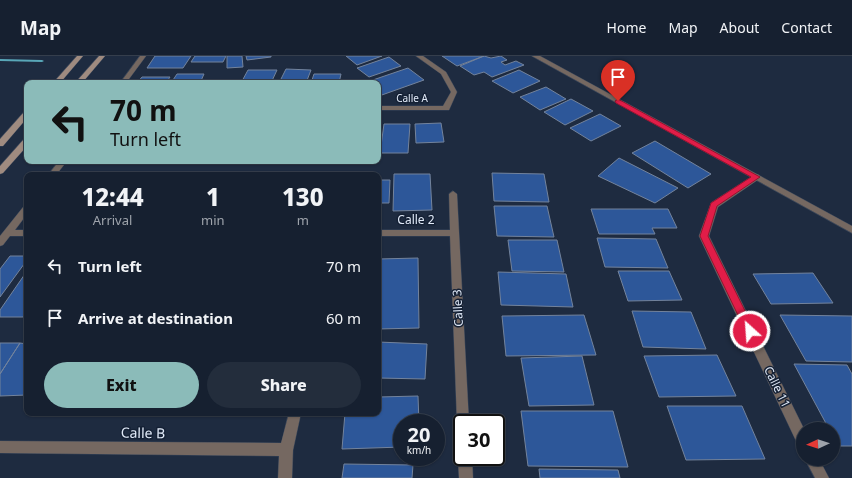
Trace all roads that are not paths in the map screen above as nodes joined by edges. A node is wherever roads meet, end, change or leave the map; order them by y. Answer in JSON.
{"nodes":[{"id":1,"x":80,"y":56,"type":"edge"},
{"id":2,"x":102,"y":56,"type":"edge"},
{"id":3,"x":143,"y":56,"type":"edge"},
{"id":4,"x":419,"y":56,"type":"edge"},
{"id":5,"x":535,"y":56,"type":"edge"},
{"id":6,"x":59,"y":80,"type":"edge"},
{"id":7,"x":81,"y":80,"type":"edge"},
{"id":8,"x":125,"y":80,"type":"edge"},
{"id":9,"x":381,"y":108,"type":"edge"},
{"id":10,"x":24,"y":117,"type":"edge"},
{"id":11,"x":0,"y":144,"type":"edge"},
{"id":12,"x":24,"y":144,"type":"edge"},
{"id":13,"x":61,"y":164,"type":"edge"},
{"id":14,"x":0,"y":171,"type":"edge"},
{"id":15,"x":54,"y":172,"type":"edge"},
{"id":16,"x":756,"y":177,"type":"junction"},
{"id":17,"x":453,"y":194,"type":"dead end"},
{"id":18,"x":24,"y":212,"type":"edge"},
{"id":19,"x":852,"y":230,"type":"edge"},
{"id":20,"x":8,"y":233,"type":"junction"},
{"id":21,"x":24,"y":233,"type":"edge"},
{"id":22,"x":381,"y":233,"type":"edge"},
{"id":23,"x":455,"y":233,"type":"junction"},
{"id":24,"x":0,"y":243,"type":"edge"},
{"id":25,"x":463,"y":414,"type":"edge"},
{"id":26,"x":294,"y":416,"type":"edge"},
{"id":27,"x":796,"y":426,"type":"edge"},
{"id":28,"x":0,"y":447,"type":"edge"},
{"id":29,"x":286,"y":450,"type":"junction"},
{"id":30,"x":465,"y":466,"type":"edge"},
{"id":31,"x":816,"y":466,"type":"edge"},
{"id":32,"x":285,"y":478,"type":"edge"},
{"id":33,"x":466,"y":478,"type":"edge"},
{"id":34,"x":822,"y":478,"type":"edge"}],
"edges":[{"from":1,"to":6,"type":"main road"},
{"from":2,"to":7,"type":"main road"},
{"from":3,"to":8,"type":"street"},
{"from":4,"to":9,"type":"street","name":"Calle A"},
{"from":5,"to":16,"type":"street"},
{"from":10,"to":11,"type":"main road"},
{"from":12,"to":14,"type":"main road"},
{"from":13,"to":15,"type":"street"},
{"from":16,"to":19,"type":"street"},
{"from":16,"to":27,"type":"street","name":"Calle 11"},
{"from":17,"to":23,"type":"street","name":"Calle 3"},
{"from":18,"to":20,"type":"street"},
{"from":20,"to":21,"type":"street"},
{"from":20,"to":24,"type":"street"},
{"from":22,"to":23,"type":"street","name":"Calle 2"},
{"from":23,"to":25,"type":"street","name":"Calle 3"},
{"from":26,"to":29,"type":"street"},
{"from":28,"to":29,"type":"street","name":"Calle B"},
{"from":29,"to":32,"type":"street"},
{"from":30,"to":33,"type":"street"},
{"from":31,"to":34,"type":"street"}]}
